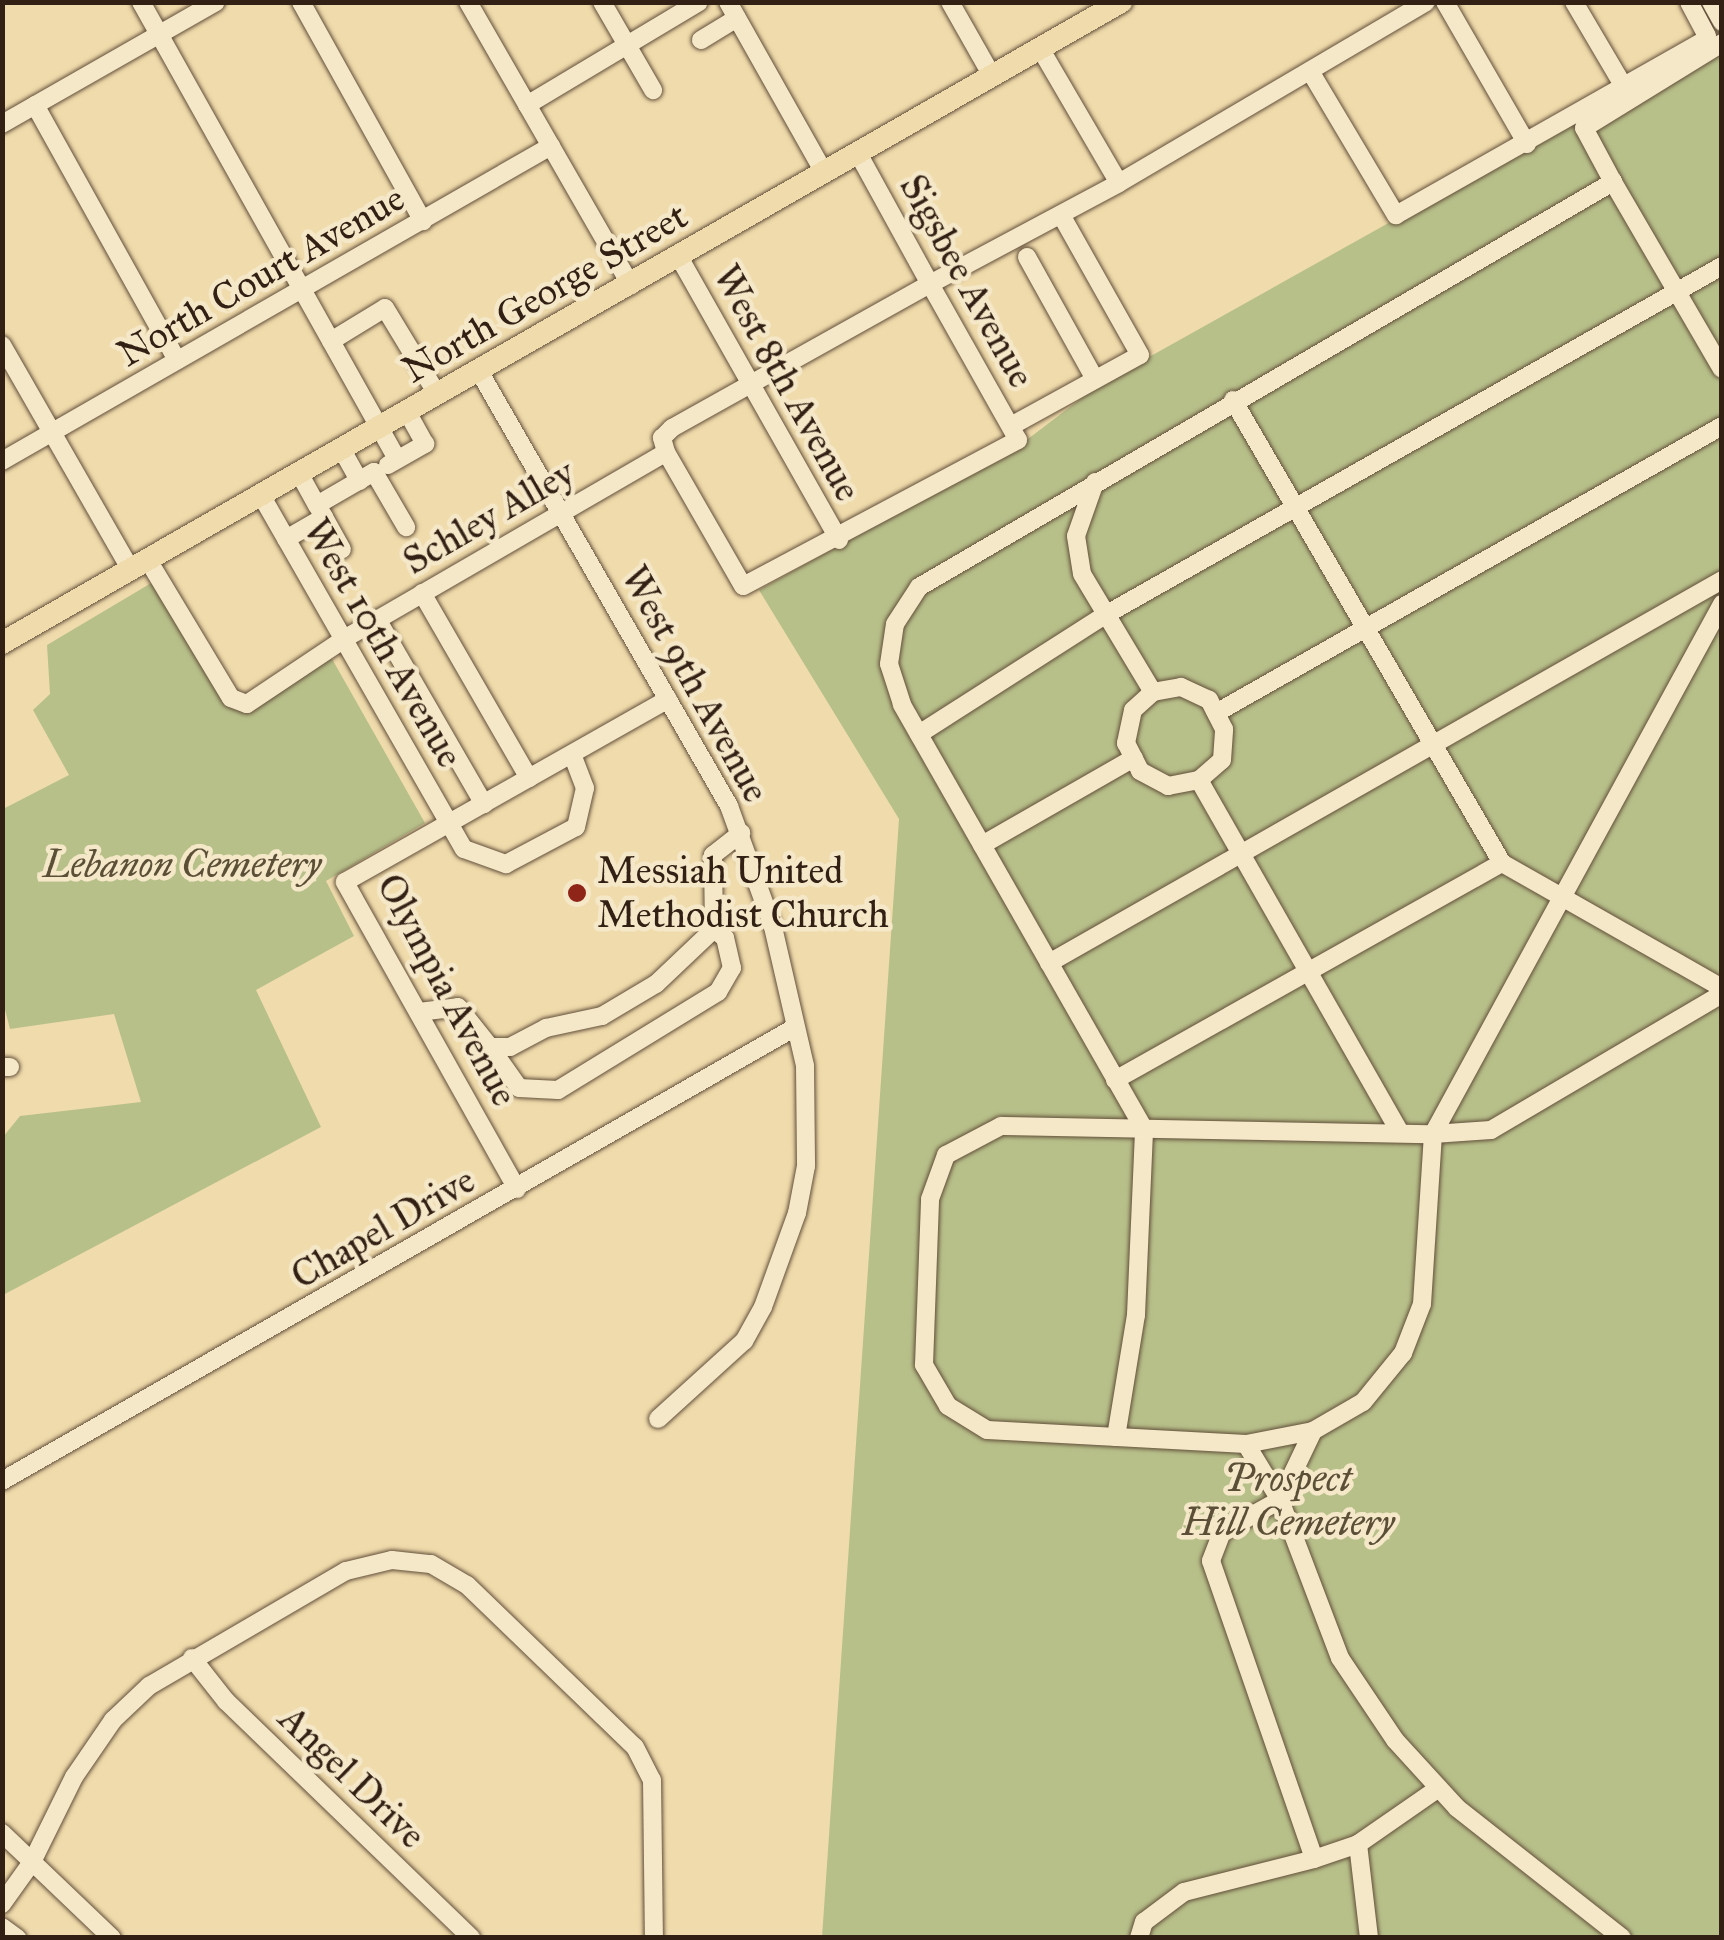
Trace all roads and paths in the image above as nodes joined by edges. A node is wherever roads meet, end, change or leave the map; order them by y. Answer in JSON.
{"nodes":[{"id":1,"x":141,"y":2,"type":"edge"},
{"id":2,"x":216,"y":2,"type":"edge"},
{"id":3,"x":301,"y":2,"type":"edge"},
{"id":4,"x":468,"y":2,"type":"edge"},
{"id":5,"x":602,"y":2,"type":"edge"},
{"id":6,"x":700,"y":2,"type":"edge"},
{"id":7,"x":950,"y":2,"type":"edge"},
{"id":8,"x":1122,"y":2,"type":"edge"},
{"id":9,"x":1426,"y":2,"type":"edge"},
{"id":10,"x":1445,"y":2,"type":"edge"},
{"id":11,"x":1574,"y":2,"type":"edge"},
{"id":12,"x":1689,"y":2,"type":"edge"},
{"id":13,"x":1711,"y":2,"type":"edge"},
{"id":14,"x":732,"y":10,"type":"edge"},
{"id":15,"x":1722,"y":22,"type":"edge"},
{"id":16,"x":160,"y":34,"type":"junction"},
{"id":17,"x":1714,"y":39,"type":"edge"},
{"id":18,"x":700,"y":40,"type":"dead end"},
{"id":19,"x":627,"y":46,"type":"junction"},
{"id":20,"x":1040,"y":48,"type":"junction"},
{"id":21,"x":1310,"y":71,"type":"junction"},
{"id":22,"x":992,"y":76,"type":"junction"},
{"id":23,"x":1624,"y":87,"type":"junction"},
{"id":24,"x":653,"y":90,"type":"dead end"},
{"id":25,"x":35,"y":105,"type":"junction"},
{"id":26,"x":527,"y":105,"type":"junction"},
{"id":27,"x":2,"y":124,"type":"edge"},
{"id":28,"x":1527,"y":144,"type":"junction"},
{"id":29,"x":551,"y":146,"type":"junction"},
{"id":30,"x":858,"y":155,"type":"junction"},
{"id":31,"x":825,"y":174,"type":"junction"},
{"id":32,"x":1613,"y":182,"type":"junction"},
{"id":33,"x":1118,"y":184,"type":"junction"},
{"id":34,"x":1060,"y":215,"type":"junction"},
{"id":35,"x":424,"y":221,"type":"junction"},
{"id":36,"x":680,"y":257,"type":"junction"},
{"id":37,"x":1027,"y":257,"type":"dead end"},
{"id":38,"x":1722,"y":266,"type":"edge"},
{"id":39,"x":930,"y":284,"type":"junction"},
{"id":40,"x":300,"y":285,"type":"junction"},
{"id":41,"x":630,"y":285,"type":"junction"},
{"id":42,"x":1677,"y":292,"type":"junction"},
{"id":43,"x":331,"y":341,"type":"junction"},
{"id":44,"x":2,"y":345,"type":"edge"},
{"id":45,"x":177,"y":360,"type":"junction"},
{"id":46,"x":1722,"y":369,"type":"edge"},
{"id":47,"x":479,"y":371,"type":"junction"},
{"id":48,"x":1095,"y":379,"type":"junction"},
{"id":49,"x":752,"y":385,"type":"junction"},
{"id":50,"x":438,"y":394,"type":"junction"},
{"id":51,"x":1232,"y":400,"type":"junction"},
{"id":52,"x":407,"y":411,"type":"junction"},
{"id":53,"x":1722,"y":426,"type":"edge"},
{"id":54,"x":378,"y":427,"type":"junction"},
{"id":55,"x":52,"y":431,"type":"junction"},
{"id":56,"x":1015,"y":433,"type":"junction"},
{"id":57,"x":341,"y":448,"type":"junction"},
{"id":58,"x":666,"y":452,"type":"junction"},
{"id":59,"x":397,"y":459,"type":"junction"},
{"id":60,"x":2,"y":461,"type":"edge"},
{"id":61,"x":299,"y":472,"type":"junction"},
{"id":62,"x":367,"y":477,"type":"junction"},
{"id":63,"x":1095,"y":482,"type":"junction"},
{"id":64,"x":261,"y":494,"type":"junction"},
{"id":65,"x":1296,"y":508,"type":"junction"},
{"id":66,"x":321,"y":511,"type":"junction"},
{"id":67,"x":561,"y":512,"type":"junction"},
{"id":68,"x":406,"y":528,"type":"dead end"},
{"id":69,"x":286,"y":539,"type":"junction"},
{"id":70,"x":839,"y":540,"type":"junction"},
{"id":71,"x":342,"y":549,"type":"dead end"},
{"id":72,"x":140,"y":565,"type":"junction"},
{"id":73,"x":1722,"y":580,"type":"edge"},
{"id":74,"x":422,"y":594,"type":"junction"},
{"id":75,"x":1722,"y":604,"type":"edge"},
{"id":76,"x":1107,"y":614,"type":"junction"},
{"id":77,"x":377,"y":619,"type":"junction"},
{"id":78,"x":1366,"y":628,"type":"junction"},
{"id":79,"x":344,"y":639,"type":"junction"},
{"id":80,"x":2,"y":642,"type":"edge"},
{"id":81,"x":1153,"y":692,"type":"junction"},
{"id":82,"x":668,"y":699,"type":"junction"},
{"id":83,"x":1216,"y":713,"type":"junction"},
{"id":84,"x":919,"y":734,"type":"junction"},
{"id":85,"x":1432,"y":744,"type":"junction"},
{"id":86,"x":572,"y":754,"type":"junction"},
{"id":87,"x":1134,"y":758,"type":"junction"},
{"id":88,"x":529,"y":778,"type":"junction"},
{"id":89,"x":1199,"y":780,"type":"junction"},
{"id":90,"x":484,"y":804,"type":"junction"},
{"id":91,"x":449,"y":823,"type":"junction"},
{"id":92,"x":741,"y":833,"type":"junction"},
{"id":93,"x":982,"y":846,"type":"junction"},
{"id":94,"x":1241,"y":854,"type":"junction"},
{"id":95,"x":1502,"y":864,"type":"junction"},
{"id":96,"x":1562,"y":896,"type":"junction"},
{"id":97,"x":714,"y":929,"type":"junction"},
{"id":98,"x":1049,"y":964,"type":"junction"},
{"id":99,"x":1308,"y":972,"type":"junction"},
{"id":100,"x":1722,"y":991,"type":"edge"},
{"id":101,"x":419,"y":1012,"type":"junction"},
{"id":102,"x":794,"y":1028,"type":"junction"},
{"id":103,"x":490,"y":1047,"type":"junction"},
{"id":104,"x":1115,"y":1080,"type":"junction"},
{"id":105,"x":1144,"y":1129,"type":"junction"},
{"id":106,"x":1400,"y":1133,"type":"junction"},
{"id":107,"x":1433,"y":1134,"type":"junction"},
{"id":108,"x":518,"y":1188,"type":"junction"},
{"id":109,"x":658,"y":1419,"type":"dead end"},
{"id":110,"x":1313,"y":1431,"type":"junction"},
{"id":111,"x":1116,"y":1437,"type":"junction"},
{"id":112,"x":1246,"y":1444,"type":"junction"},
{"id":113,"x":2,"y":1481,"type":"edge"},
{"id":114,"x":1280,"y":1500,"type":"junction"},
{"id":115,"x":192,"y":1658,"type":"junction"},
{"id":116,"x":1439,"y":1788,"type":"junction"},
{"id":117,"x":2,"y":1833,"type":"edge"},
{"id":118,"x":1358,"y":1844,"type":"junction"},
{"id":119,"x":1314,"y":1859,"type":"junction"},
{"id":120,"x":32,"y":1862,"type":"junction"},
{"id":121,"x":2,"y":1904,"type":"edge"},
{"id":122,"x":2,"y":1927,"type":"edge"},
{"id":123,"x":16,"y":1938,"type":"edge"},
{"id":124,"x":112,"y":1938,"type":"edge"},
{"id":125,"x":471,"y":1938,"type":"edge"},
{"id":126,"x":654,"y":1938,"type":"edge"},
{"id":127,"x":1139,"y":1938,"type":"edge"},
{"id":128,"x":1369,"y":1938,"type":"edge"},
{"id":129,"x":1622,"y":1938,"type":"edge"}],
"edges":[{"from":1,"to":16,"type":"street"},
{"from":2,"to":16,"type":"street"},
{"from":3,"to":35,"type":"street"},
{"from":4,"to":26,"type":"street"},
{"from":5,"to":19,"type":"street"},
{"from":6,"to":19,"type":"street"},
{"from":7,"to":22,"type":"street"},
{"from":8,"to":20,"type":"main road","name":"North George Street"},
{"from":9,"to":21,"type":"street"},
{"from":10,"to":28,"type":"street"},
{"from":11,"to":23,"type":"street"},
{"from":12,"to":17,"type":"street"},
{"from":13,"to":15,"type":"street"},
{"from":14,"to":18,"type":"street"},
{"from":14,"to":31,"type":"street"},
{"from":16,"to":25,"type":"street"},
{"from":16,"to":40,"type":"street"},
{"from":17,"to":23,"type":"street"},
{"from":17,"to":32,"type":"street"},
{"from":19,"to":24,"type":"street"},
{"from":19,"to":26,"type":"street"},
{"from":20,"to":22,"type":"main road","name":"North George Street"},
{"from":20,"to":33,"type":"street"},
{"from":21,"to":28,"type":"street"},
{"from":21,"to":33,"type":"street"},
{"from":22,"to":30,"type":"main road","name":"North George Street"},
{"from":23,"to":28,"type":"street"},
{"from":25,"to":27,"type":"street"},
{"from":25,"to":45,"type":"street"},
{"from":26,"to":29,"type":"street"},
{"from":29,"to":35,"type":"street","name":"North Court Avenue"},
{"from":29,"to":41,"type":"street"},
{"from":30,"to":31,"type":"main road","name":"North George Street"},
{"from":30,"to":39,"type":"street","name":"Sigsbee Avenue"},
{"from":31,"to":36,"type":"main road","name":"North George Street"},
{"from":32,"to":42,"type":"street"},
{"from":32,"to":51,"type":"street"},
{"from":33,"to":34,"type":"street"},
{"from":34,"to":39,"type":"street"},
{"from":34,"to":48,"type":"street"},
{"from":35,"to":40,"type":"street","name":"North Court Avenue"},
{"from":36,"to":41,"type":"main road","name":"North George Street"},
{"from":36,"to":49,"type":"street","name":"West 8th Avenue"},
{"from":37,"to":48,"type":"street"},
{"from":38,"to":42,"type":"street"},
{"from":39,"to":49,"type":"street"},
{"from":39,"to":56,"type":"street","name":"Sigsbee Avenue"},
{"from":40,"to":43,"type":"street"},
{"from":40,"to":45,"type":"street","name":"North Court Avenue"},
{"from":41,"to":47,"type":"main road","name":"North George Street"},
{"from":42,"to":46,"type":"street"},
{"from":42,"to":65,"type":"street"},
{"from":43,"to":50,"type":"street"},
{"from":43,"to":54,"type":"street"},
{"from":44,"to":55,"type":"street"},
{"from":45,"to":55,"type":"street","name":"North Court Avenue"},
{"from":47,"to":50,"type":"main road","name":"North George Street"},
{"from":47,"to":67,"type":"street","name":"West 9th Avenue"},
{"from":48,"to":56,"type":"street"},
{"from":49,"to":58,"type":"street"},
{"from":49,"to":70,"type":"street","name":"West 8th Avenue"},
{"from":50,"to":52,"type":"main road","name":"North George Street"},
{"from":51,"to":63,"type":"street"},
{"from":51,"to":65,"type":"street"},
{"from":52,"to":54,"type":"main road","name":"North George Street"},
{"from":52,"to":59,"type":"street"},
{"from":53,"to":78,"type":"street"},
{"from":54,"to":57,"type":"main road","name":"North George Street"},
{"from":54,"to":59,"type":"street"},
{"from":55,"to":60,"type":"street","name":"North Court Avenue"},
{"from":55,"to":72,"type":"street"},
{"from":56,"to":70,"type":"street"},
{"from":57,"to":61,"type":"main road","name":"North George Street"},
{"from":57,"to":62,"type":"street"},
{"from":58,"to":67,"type":"street","name":"Schley Alley"},
{"from":58,"to":70,"type":"street"},
{"from":59,"to":62,"type":"street"},
{"from":61,"to":64,"type":"main road","name":"North George Street"},
{"from":61,"to":66,"type":"street"},
{"from":62,"to":66,"type":"street"},
{"from":62,"to":68,"type":"street"},
{"from":63,"to":76,"type":"street"},
{"from":63,"to":84,"type":"street"},
{"from":64,"to":69,"type":"street","name":"West 10th Avenue"},
{"from":64,"to":72,"type":"main road","name":"North George Street"},
{"from":65,"to":76,"type":"street"},
{"from":65,"to":78,"type":"street"},
{"from":66,"to":69,"type":"street"},
{"from":66,"to":71,"type":"street"},
{"from":67,"to":74,"type":"street","name":"Schley Alley"},
{"from":67,"to":82,"type":"street","name":"West 9th Avenue"},
{"from":69,"to":79,"type":"street","name":"West 10th Avenue"},
{"from":72,"to":79,"type":"street","name":"Schley Alley"},
{"from":72,"to":80,"type":"main road","name":"North George Street"},
{"from":73,"to":85,"type":"street"},
{"from":74,"to":77,"type":"street","name":"Schley Alley"},
{"from":74,"to":88,"type":"street"},
{"from":75,"to":96,"type":"street"},
{"from":76,"to":81,"type":"street"},
{"from":76,"to":84,"type":"street"},
{"from":77,"to":79,"type":"street","name":"Schley Alley"},
{"from":77,"to":90,"type":"street"},
{"from":78,"to":83,"type":"street"},
{"from":78,"to":85,"type":"street"},
{"from":79,"to":91,"type":"street","name":"West 10th Avenue"},
{"from":81,"to":83,"type":"street"},
{"from":81,"to":87,"type":"street"},
{"from":82,"to":86,"type":"street","name":"Olympia Avenue"},
{"from":82,"to":92,"type":"street","name":"West 9th Avenue"},
{"from":83,"to":89,"type":"street"},
{"from":84,"to":93,"type":"street"},
{"from":85,"to":94,"type":"street"},
{"from":85,"to":95,"type":"street"},
{"from":86,"to":88,"type":"street","name":"Olympia Avenue"},
{"from":86,"to":91,"type":"street","name":"West 10th Avenue"},
{"from":87,"to":89,"type":"street"},
{"from":87,"to":93,"type":"street"},
{"from":88,"to":90,"type":"street","name":"Olympia Avenue"},
{"from":89,"to":94,"type":"street"},
{"from":90,"to":91,"type":"street","name":"Olympia Avenue"},
{"from":91,"to":101,"type":"street","name":"Olympia Avenue"},
{"from":92,"to":97,"type":"street"},
{"from":92,"to":102,"type":"street","name":"West 9th Avenue"},
{"from":93,"to":98,"type":"street"},
{"from":94,"to":98,"type":"street"},
{"from":94,"to":99,"type":"street"},
{"from":95,"to":96,"type":"street"},
{"from":95,"to":99,"type":"street"},
{"from":96,"to":100,"type":"street"},
{"from":96,"to":107,"type":"street"},
{"from":97,"to":103,"type":"street"},
{"from":97,"to":103,"type":"street"},
{"from":98,"to":104,"type":"street"},
{"from":99,"to":104,"type":"street"},
{"from":99,"to":106,"type":"street"},
{"from":100,"to":107,"type":"street"},
{"from":101,"to":103,"type":"street"},
{"from":101,"to":108,"type":"street","name":"Olympia Avenue"},
{"from":102,"to":108,"type":"street","name":"Chapel Drive"},
{"from":102,"to":109,"type":"street","name":"West 9th Avenue"},
{"from":104,"to":105,"type":"street"},
{"from":105,"to":106,"type":"street"},
{"from":105,"to":111,"type":"street"},
{"from":105,"to":111,"type":"street"},
{"from":106,"to":107,"type":"street"},
{"from":107,"to":110,"type":"street"},
{"from":108,"to":113,"type":"street","name":"Chapel Drive"},
{"from":110,"to":112,"type":"street"},
{"from":110,"to":114,"type":"street"},
{"from":111,"to":112,"type":"street"},
{"from":112,"to":114,"type":"street"},
{"from":114,"to":116,"type":"street"},
{"from":114,"to":119,"type":"street"},
{"from":115,"to":120,"type":"street"},
{"from":115,"to":125,"type":"street","name":"Angel Drive"},
{"from":115,"to":126,"type":"street"},
{"from":116,"to":118,"type":"street"},
{"from":116,"to":129,"type":"street"},
{"from":117,"to":120,"type":"street"},
{"from":118,"to":119,"type":"street"},
{"from":118,"to":128,"type":"street"},
{"from":119,"to":127,"type":"street"},
{"from":120,"to":121,"type":"street"},
{"from":120,"to":124,"type":"street"},
{"from":122,"to":123,"type":"street"}]}
